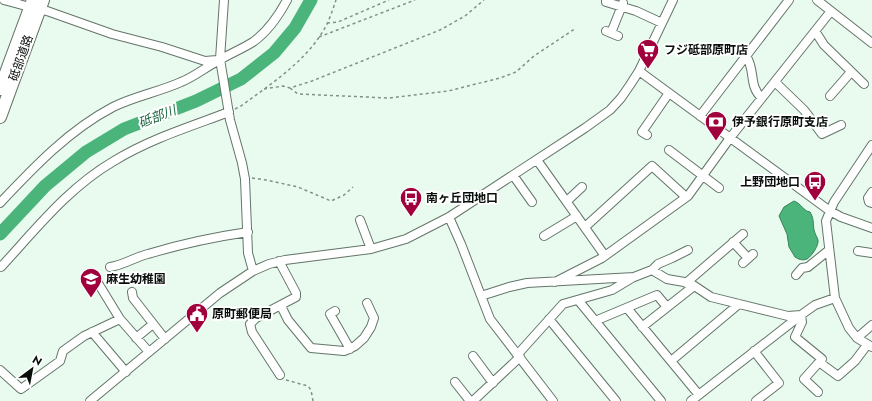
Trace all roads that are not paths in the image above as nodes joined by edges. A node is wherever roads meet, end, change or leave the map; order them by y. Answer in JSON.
{"nodes":[{"id":1,"x":4,"y":0,"type":"edge"},
{"id":2,"x":224,"y":0,"type":"edge"},
{"id":3,"x":287,"y":0,"type":"edge"},
{"id":4,"x":606,"y":0,"type":"edge"},
{"id":5,"x":673,"y":0,"type":"edge"},
{"id":6,"x":789,"y":0,"type":"edge"},
{"id":7,"x":817,"y":0,"type":"edge"},
{"id":8,"x":36,"y":4,"type":"edge"},
{"id":9,"x":623,"y":5,"type":"junction"},
{"id":10,"x":831,"y":11,"type":"junction"},
{"id":11,"x":662,"y":23,"type":"junction"},
{"id":12,"x":815,"y":31,"type":"junction"},
{"id":13,"x":612,"y":33,"type":"dead end"},
{"id":14,"x":872,"y":43,"type":"edge"},
{"id":15,"x":746,"y":56,"type":"junction"},
{"id":16,"x":220,"y":62,"type":"junction"},
{"id":17,"x":639,"y":71,"type":"junction"},
{"id":18,"x":851,"y":72,"type":"junction"},
{"id":19,"x":775,"y":82,"type":"junction"},
{"id":20,"x":864,"y":84,"type":"dead end"},
{"id":21,"x":0,"y":88,"type":"edge"},
{"id":22,"x":669,"y":93,"type":"junction"},
{"id":23,"x":830,"y":96,"type":"dead end"},
{"id":24,"x":762,"y":98,"type":"junction"},
{"id":25,"x":228,"y":109,"type":"junction"},
{"id":26,"x":700,"y":116,"type":"junction"},
{"id":27,"x":0,"y":117,"type":"edge"},
{"id":28,"x":842,"y":124,"type":"dead end"},
{"id":29,"x":646,"y":135,"type":"dead end"},
{"id":30,"x":730,"y":138,"type":"junction"},
{"id":31,"x":872,"y":145,"type":"edge"},
{"id":32,"x":669,"y":150,"type":"dead end"},
{"id":33,"x":537,"y":160,"type":"junction"},
{"id":34,"x":513,"y":175,"type":"junction"},
{"id":35,"x":702,"y":176,"type":"junction"},
{"id":36,"x":582,"y":187,"type":"dead end"},
{"id":37,"x":719,"y":188,"type":"dead end"},
{"id":38,"x":872,"y":192,"type":"edge"},
{"id":39,"x":686,"y":197,"type":"junction"},
{"id":40,"x":567,"y":201,"type":"junction"},
{"id":41,"x":532,"y":202,"type":"dead end"},
{"id":42,"x":0,"y":203,"type":"edge"},
{"id":43,"x":872,"y":203,"type":"edge"},
{"id":44,"x":830,"y":211,"type":"junction"},
{"id":45,"x":577,"y":216,"type":"junction"},
{"id":46,"x":449,"y":217,"type":"junction"},
{"id":47,"x":360,"y":220,"type":"dead end"},
{"id":48,"x":585,"y":227,"type":"junction"},
{"id":49,"x":872,"y":228,"type":"edge"},
{"id":50,"x":248,"y":232,"type":"junction"},
{"id":51,"x":743,"y":234,"type":"dead end"},
{"id":52,"x":544,"y":236,"type":"dead end"},
{"id":53,"x":733,"y":242,"type":"junction"},
{"id":54,"x":371,"y":249,"type":"junction"},
{"id":55,"x":688,"y":250,"type":"dead end"},
{"id":56,"x":829,"y":250,"type":"junction"},
{"id":57,"x":858,"y":251,"type":"dead end"},
{"id":58,"x":872,"y":253,"type":"edge"},
{"id":59,"x":605,"y":256,"type":"junction"},
{"id":60,"x":748,"y":258,"type":"dead end"},
{"id":61,"x":279,"y":261,"type":"junction"},
{"id":62,"x":110,"y":267,"type":"dead end"},
{"id":63,"x":0,"y":268,"type":"edge"},
{"id":64,"x":652,"y":270,"type":"junction"},
{"id":65,"x":253,"y":271,"type":"junction"},
{"id":66,"x":796,"y":275,"type":"dead end"},
{"id":67,"x":634,"y":277,"type":"junction"},
{"id":68,"x":555,"y":282,"type":"junction"},
{"id":69,"x":98,"y":283,"type":"dead end"},
{"id":70,"x":690,"y":284,"type":"junction"},
{"id":71,"x":132,"y":292,"type":"dead end"},
{"id":72,"x":481,"y":296,"type":"junction"},
{"id":73,"x":835,"y":298,"type":"junction"},
{"id":74,"x":578,"y":300,"type":"junction"},
{"id":75,"x":367,"y":303,"type":"dead end"},
{"id":76,"x":739,"y":304,"type":"junction"},
{"id":77,"x":281,"y":306,"type":"junction"},
{"id":78,"x":667,"y":307,"type":"junction"},
{"id":79,"x":626,"y":308,"type":"junction"},
{"id":80,"x":335,"y":311,"type":"dead end"},
{"id":81,"x":801,"y":315,"type":"junction"},
{"id":82,"x":120,"y":319,"type":"junction"},
{"id":83,"x":549,"y":319,"type":"junction"},
{"id":84,"x":595,"y":321,"type":"junction"},
{"id":85,"x":153,"y":324,"type":"junction"},
{"id":86,"x":872,"y":325,"type":"edge"},
{"id":87,"x":642,"y":327,"type":"junction"},
{"id":88,"x":92,"y":332,"type":"junction"},
{"id":89,"x":136,"y":338,"type":"junction"},
{"id":90,"x":858,"y":338,"type":"junction"},
{"id":91,"x":165,"y":339,"type":"junction"},
{"id":92,"x":869,"y":346,"type":"edge"},
{"id":93,"x":350,"y":348,"type":"junction"},
{"id":94,"x":754,"y":351,"type":"junction"},
{"id":95,"x":149,"y":352,"type":"junction"},
{"id":96,"x":473,"y":356,"type":"dead end"},
{"id":97,"x":519,"y":356,"type":"junction"},
{"id":98,"x":670,"y":361,"type":"junction"},
{"id":99,"x":819,"y":362,"type":"junction"},
{"id":100,"x":0,"y":370,"type":"edge"},
{"id":101,"x":126,"y":372,"type":"junction"},
{"id":102,"x":280,"y":375,"type":"road end"},
{"id":103,"x":456,"y":382,"type":"dead end"},
{"id":104,"x":493,"y":383,"type":"junction"},
{"id":105,"x":818,"y":392,"type":"dead end"},
{"id":106,"x":699,"y":395,"type":"junction"},
{"id":107,"x":90,"y":401,"type":"edge"},
{"id":108,"x":471,"y":401,"type":"edge"},
{"id":109,"x":553,"y":401,"type":"edge"},
{"id":110,"x":616,"y":401,"type":"edge"},
{"id":111,"x":661,"y":401,"type":"edge"},
{"id":112,"x":691,"y":401,"type":"edge"},
{"id":113,"x":756,"y":401,"type":"edge"}],
"edges":[{"from":1,"to":8,"type":"street"},
{"from":2,"to":16,"type":"street"},
{"from":3,"to":16,"type":"street"},
{"from":4,"to":9,"type":"street"},
{"from":5,"to":11,"type":"street"},
{"from":6,"to":15,"type":"street"},
{"from":7,"to":10,"type":"street"},
{"from":8,"to":16,"type":"street"},
{"from":8,"to":21,"type":"highway","name":"砥部道路"},
{"from":8,"to":27,"type":"highway","name":"砥部道路"},
{"from":9,"to":11,"type":"street"},
{"from":9,"to":13,"type":"street"},
{"from":10,"to":12,"type":"street"},
{"from":10,"to":14,"type":"street"},
{"from":11,"to":17,"type":"street"},
{"from":12,"to":18,"type":"street"},
{"from":12,"to":19,"type":"street"},
{"from":15,"to":24,"type":"street"},
{"from":15,"to":26,"type":"street"},
{"from":16,"to":25,"type":"street"},
{"from":16,"to":42,"type":"street"},
{"from":17,"to":22,"type":"street"},
{"from":17,"to":33,"type":"street"},
{"from":18,"to":20,"type":"street"},
{"from":18,"to":23,"type":"street"},
{"from":19,"to":24,"type":"street"},
{"from":19,"to":28,"type":"street"},
{"from":22,"to":26,"type":"street"},
{"from":22,"to":29,"type":"street"},
{"from":24,"to":30,"type":"street"},
{"from":25,"to":50,"type":"street"},
{"from":25,"to":63,"type":"street"},
{"from":26,"to":30,"type":"street"},
{"from":30,"to":35,"type":"street"},
{"from":30,"to":44,"type":"street"},
{"from":31,"to":44,"type":"street"},
{"from":32,"to":35,"type":"street"},
{"from":33,"to":34,"type":"street"},
{"from":33,"to":40,"type":"street"},
{"from":34,"to":41,"type":"street"},
{"from":34,"to":46,"type":"street"},
{"from":35,"to":37,"type":"street"},
{"from":35,"to":39,"type":"street"},
{"from":36,"to":40,"type":"street"},
{"from":38,"to":43,"type":"street"},
{"from":39,"to":48,"type":"street"},
{"from":39,"to":59,"type":"street"},
{"from":40,"to":45,"type":"street"},
{"from":44,"to":49,"type":"street"},
{"from":44,"to":56,"type":"street"},
{"from":45,"to":48,"type":"street"},
{"from":45,"to":52,"type":"street"},
{"from":46,"to":54,"type":"street"},
{"from":46,"to":72,"type":"street"},
{"from":47,"to":54,"type":"street"},
{"from":48,"to":59,"type":"street"},
{"from":50,"to":62,"type":"street"},
{"from":50,"to":65,"type":"street"},
{"from":51,"to":53,"type":"street"},
{"from":53,"to":60,"type":"street"},
{"from":53,"to":70,"type":"street"},
{"from":54,"to":61,"type":"street"},
{"from":55,"to":64,"type":"street"},
{"from":56,"to":66,"type":"street"},
{"from":56,"to":73,"type":"street"},
{"from":57,"to":58,"type":"street"},
{"from":59,"to":68,"type":"street"},
{"from":61,"to":65,"type":"street"},
{"from":61,"to":77,"type":"street"},
{"from":64,"to":67,"type":"street"},
{"from":64,"to":70,"type":"street"},
{"from":65,"to":91,"type":"street"},
{"from":67,"to":68,"type":"street"},
{"from":67,"to":74,"type":"street"},
{"from":68,"to":72,"type":"street"},
{"from":69,"to":82,"type":"street"},
{"from":70,"to":76,"type":"street"},
{"from":70,"to":78,"type":"street"},
{"from":71,"to":85,"type":"street"},
{"from":72,"to":97,"type":"street"},
{"from":73,"to":81,"type":"street"},
{"from":73,"to":90,"type":"street"},
{"from":74,"to":83,"type":"street"},
{"from":74,"to":84,"type":"street"},
{"from":75,"to":93,"type":"street"},
{"from":76,"to":81,"type":"street"},
{"from":76,"to":98,"type":"street"},
{"from":77,"to":93,"type":"street"},
{"from":77,"to":102,"type":"street"},
{"from":78,"to":79,"type":"street"},
{"from":78,"to":87,"type":"street"},
{"from":79,"to":84,"type":"street"},
{"from":79,"to":87,"type":"street"},
{"from":80,"to":93,"type":"street"},
{"from":81,"to":94,"type":"street"},
{"from":81,"to":99,"type":"street"},
{"from":82,"to":88,"type":"street"},
{"from":82,"to":89,"type":"street"},
{"from":83,"to":97,"type":"street"},
{"from":83,"to":110,"type":"street"},
{"from":84,"to":111,"type":"street"},
{"from":85,"to":89,"type":"street"},
{"from":85,"to":91,"type":"street"},
{"from":86,"to":90,"type":"street"},
{"from":87,"to":98,"type":"street"},
{"from":88,"to":100,"type":"street"},
{"from":88,"to":101,"type":"street"},
{"from":89,"to":95,"type":"street"},
{"from":90,"to":92,"type":"street"},
{"from":91,"to":95,"type":"street"},
{"from":92,"to":99,"type":"street"},
{"from":94,"to":106,"type":"street"},
{"from":94,"to":113,"type":"street"},
{"from":95,"to":101,"type":"street"},
{"from":96,"to":104,"type":"street"},
{"from":97,"to":104,"type":"street"},
{"from":97,"to":109,"type":"street"},
{"from":98,"to":106,"type":"street"},
{"from":99,"to":105,"type":"street"},
{"from":101,"to":107,"type":"street"},
{"from":103,"to":108,"type":"street"},
{"from":104,"to":108,"type":"street"},
{"from":106,"to":112,"type":"street"}]}
